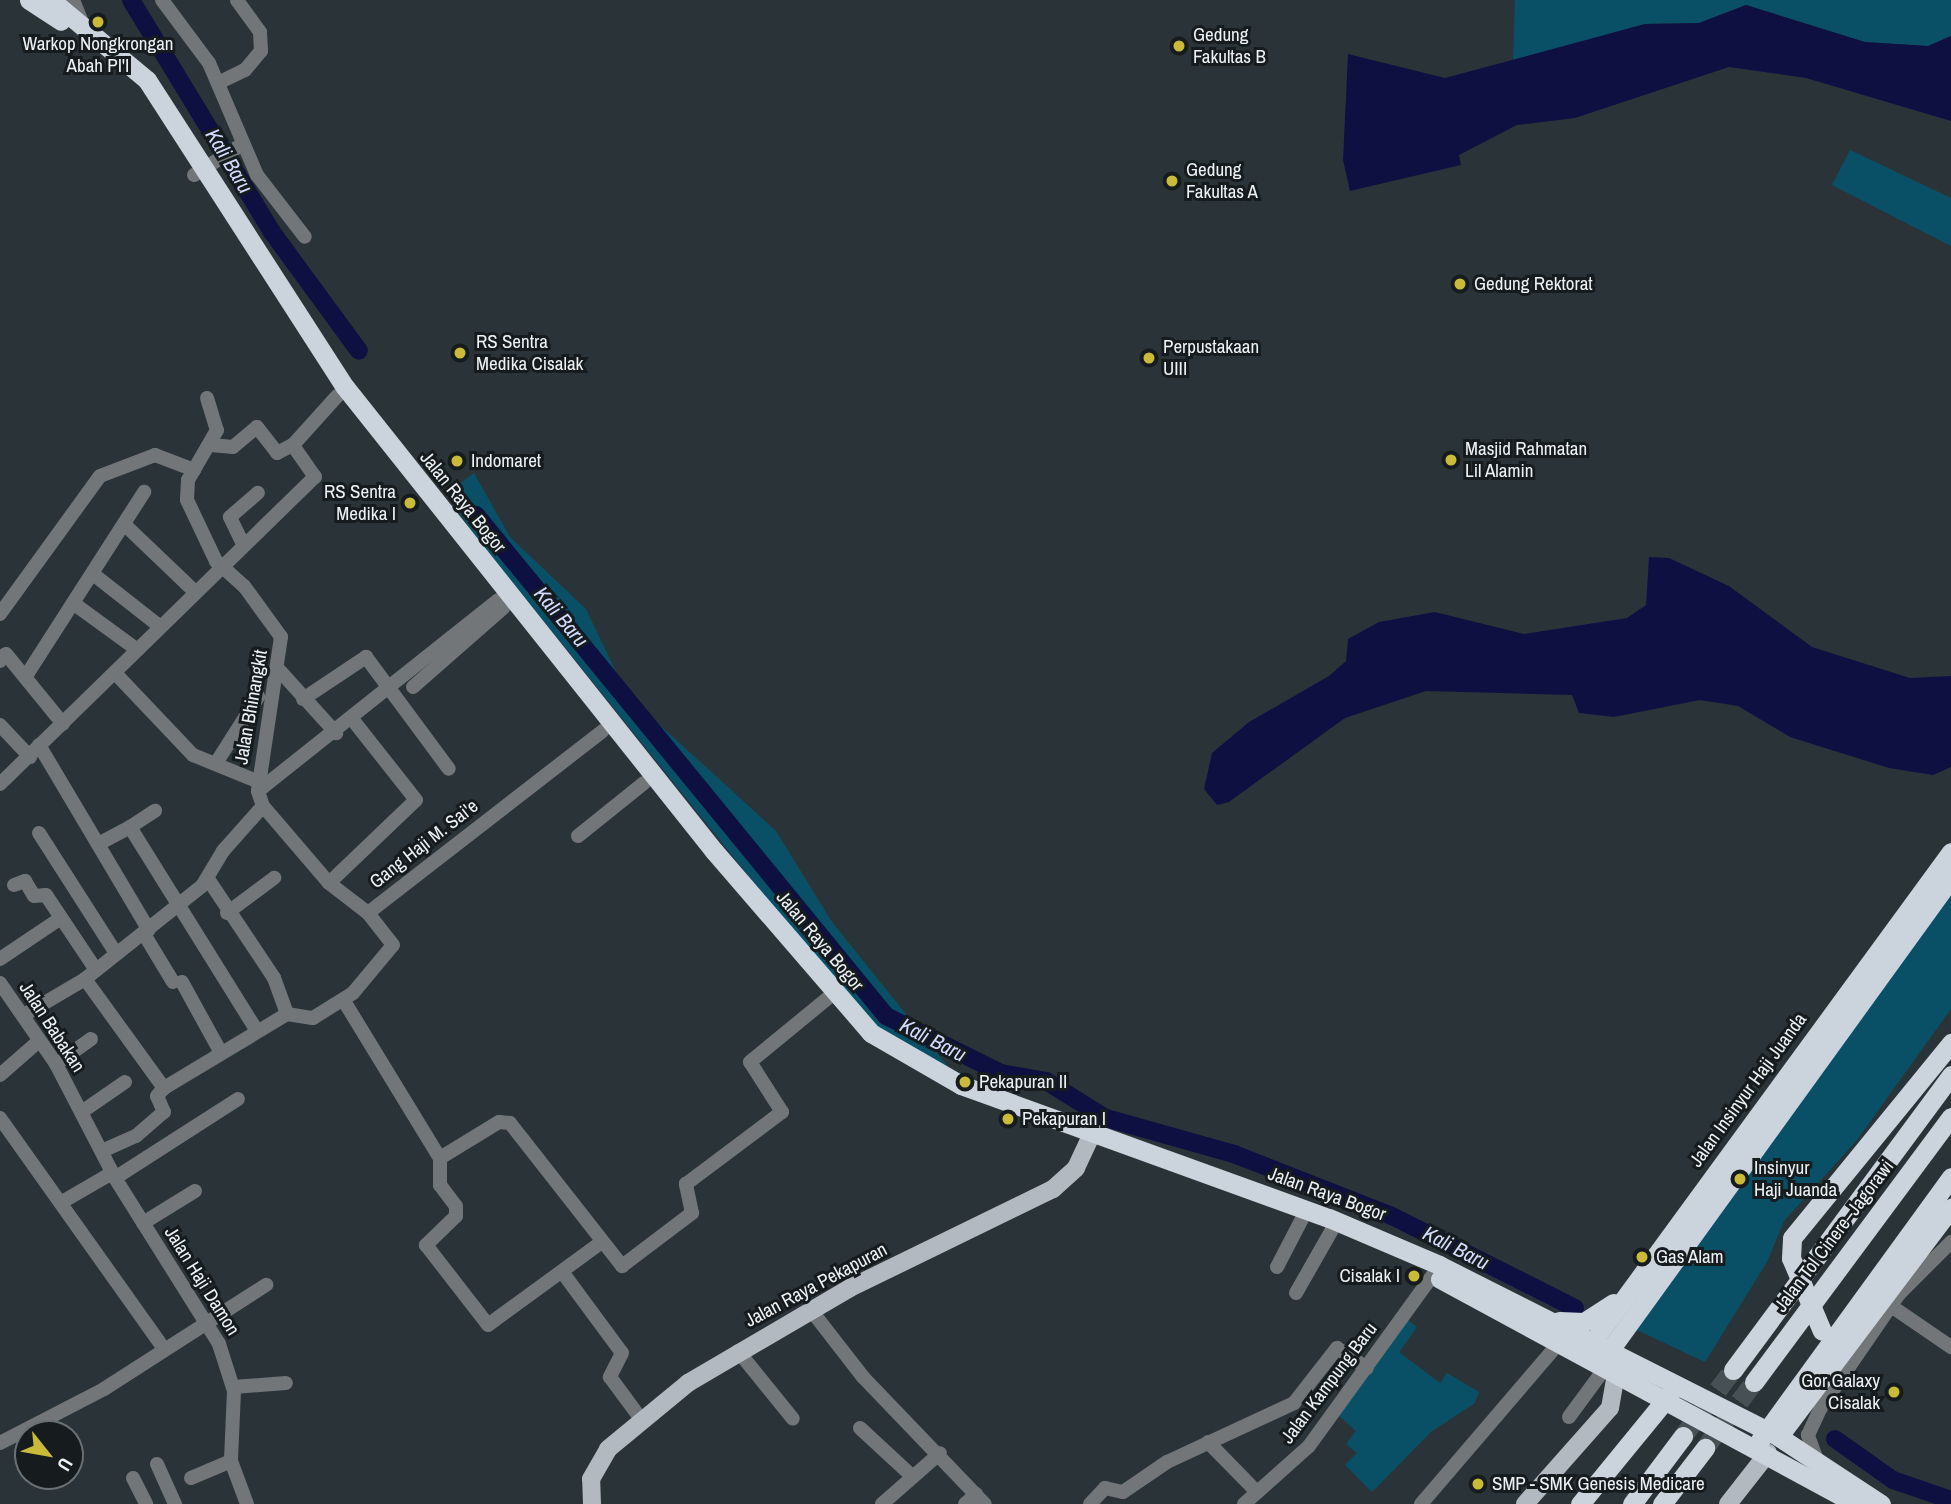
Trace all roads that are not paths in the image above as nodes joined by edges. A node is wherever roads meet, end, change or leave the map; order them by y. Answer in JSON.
{"nodes":[{"id":1,"x":29,"y":0,"type":"edge"},
{"id":2,"x":51,"y":0,"type":"edge"},
{"id":3,"x":74,"y":0,"type":"edge"},
{"id":4,"x":162,"y":0,"type":"edge"},
{"id":5,"x":237,"y":0,"type":"edge"},
{"id":6,"x":81,"y":20,"type":"junction"},
{"id":7,"x":218,"y":83,"type":"junction"},
{"id":8,"x":237,"y":148,"type":"junction"},
{"id":9,"x":205,"y":168,"type":"junction"},
{"id":10,"x":306,"y":237,"type":"dead end"},
{"id":11,"x":338,"y":395,"type":"junction"},
{"id":12,"x":207,"y":398,"type":"dead end"},
{"id":13,"x":211,"y":445,"type":"junction"},
{"id":14,"x":293,"y":445,"type":"junction"},
{"id":15,"x":194,"y":470,"type":"junction"},
{"id":16,"x":144,"y":492,"type":"dead end"},
{"id":17,"x":258,"y":493,"type":"dead end"},
{"id":18,"x":124,"y":524,"type":"junction"},
{"id":19,"x":243,"y":544,"type":"junction"},
{"id":20,"x":221,"y":568,"type":"junction"},
{"id":21,"x":93,"y":574,"type":"junction"},
{"id":22,"x":193,"y":590,"type":"junction"},
{"id":23,"x":73,"y":603,"type":"junction"},
{"id":24,"x":501,"y":603,"type":"junction"},
{"id":25,"x":0,"y":614,"type":"edge"},
{"id":26,"x":158,"y":625,"type":"junction"},
{"id":27,"x":136,"y":649,"type":"junction"},
{"id":28,"x":0,"y":661,"type":"edge"},
{"id":29,"x":280,"y":671,"type":"junction"},
{"id":30,"x":117,"y":674,"type":"junction"},
{"id":31,"x":26,"y":676,"type":"junction"},
{"id":32,"x":388,"y":687,"type":"junction"},
{"id":33,"x":413,"y":687,"type":"dead end"},
{"id":34,"x":258,"y":697,"type":"dead end"},
{"id":35,"x":303,"y":699,"type":"junction"},
{"id":36,"x":352,"y":719,"type":"junction"},
{"id":37,"x":63,"y":724,"type":"junction"},
{"id":38,"x":0,"y":725,"type":"edge"},
{"id":39,"x":603,"y":731,"type":"junction"},
{"id":40,"x":336,"y":733,"type":"junction"},
{"id":41,"x":34,"y":751,"type":"junction"},
{"id":42,"x":218,"y":761,"type":"junction"},
{"id":43,"x":449,"y":769,"type":"dead end"},
{"id":44,"x":0,"y":783,"type":"edge"},
{"id":45,"x":644,"y":783,"type":"junction"},
{"id":46,"x":259,"y":787,"type":"junction"},
{"id":47,"x":668,"y":803,"type":"junction"},
{"id":48,"x":262,"y":806,"type":"junction"},
{"id":49,"x":155,"y":811,"type":"dead end"},
{"id":50,"x":130,"y":827,"type":"junction"},
{"id":51,"x":39,"y":833,"type":"dead end"},
{"id":52,"x":578,"y":836,"type":"dead end"},
{"id":53,"x":102,"y":842,"type":"junction"},
{"id":54,"x":1951,"y":852,"type":"edge"},
{"id":55,"x":274,"y":878,"type":"dead end"},
{"id":56,"x":1951,"y":878,"type":"edge"},
{"id":57,"x":208,"y":879,"type":"junction"},
{"id":58,"x":329,"y":883,"type":"junction"},
{"id":59,"x":14,"y":885,"type":"dead end"},
{"id":60,"x":177,"y":905,"type":"junction"},
{"id":61,"x":227,"y":913,"type":"junction"},
{"id":62,"x":368,"y":913,"type":"junction"},
{"id":63,"x":61,"y":918,"type":"junction"},
{"id":64,"x":146,"y":932,"type":"junction"},
{"id":65,"x":115,"y":952,"type":"junction"},
{"id":66,"x":0,"y":959,"type":"edge"},
{"id":67,"x":90,"y":975,"type":"junction"},
{"id":68,"x":0,"y":983,"type":"edge"},
{"id":69,"x":829,"y":996,"type":"junction"},
{"id":70,"x":344,"y":1001,"type":"junction"},
{"id":71,"x":287,"y":1014,"type":"junction"},
{"id":72,"x":24,"y":1015,"type":"junction"},
{"id":73,"x":257,"y":1031,"type":"junction"},
{"id":74,"x":91,"y":1039,"type":"dead end"},
{"id":75,"x":39,"y":1041,"type":"junction"},
{"id":76,"x":1951,"y":1042,"type":"edge"},
{"id":77,"x":220,"y":1053,"type":"junction"},
{"id":78,"x":55,"y":1064,"type":"junction"},
{"id":79,"x":0,"y":1075,"type":"edge"},
{"id":80,"x":1951,"y":1075,"type":"edge"},
{"id":81,"x":125,"y":1082,"type":"dead end"},
{"id":82,"x":164,"y":1088,"type":"junction"},
{"id":83,"x":72,"y":1094,"type":"joint"},
{"id":84,"x":238,"y":1099,"type":"dead end"},
{"id":85,"x":83,"y":1111,"type":"junction"},
{"id":86,"x":1951,"y":1117,"type":"edge"},
{"id":87,"x":0,"y":1118,"type":"edge"},
{"id":88,"x":1090,"y":1139,"type":"junction"},
{"id":89,"x":102,"y":1151,"type":"junction"},
{"id":90,"x":440,"y":1158,"type":"junction"},
{"id":91,"x":113,"y":1175,"type":"junction"},
{"id":92,"x":1951,"y":1177,"type":"edge"},
{"id":93,"x":195,"y":1191,"type":"dead end"},
{"id":94,"x":62,"y":1202,"type":"junction"},
{"id":95,"x":1951,"y":1208,"type":"edge"},
{"id":96,"x":1302,"y":1219,"type":"junction"},
{"id":97,"x":143,"y":1223,"type":"junction"},
{"id":98,"x":1332,"y":1230,"type":"junction"},
{"id":99,"x":602,"y":1242,"type":"junction"},
{"id":100,"x":1951,"y":1242,"type":"edge"},
{"id":101,"x":1277,"y":1268,"type":"dead end"},
{"id":102,"x":563,"y":1273,"type":"junction"},
{"id":103,"x":1433,"y":1275,"type":"junction"},
{"id":104,"x":266,"y":1285,"type":"dead end"},
{"id":105,"x":1630,"y":1289,"type":"junction"},
{"id":106,"x":1296,"y":1293,"type":"dead end"},
{"id":107,"x":1891,"y":1306,"type":"junction"},
{"id":108,"x":1636,"y":1309,"type":"junction"},
{"id":109,"x":811,"y":1310,"type":"junction"},
{"id":110,"x":1544,"y":1316,"type":"junction"},
{"id":111,"x":205,"y":1321,"type":"junction"},
{"id":112,"x":1824,"y":1337,"type":"junction"},
{"id":113,"x":1559,"y":1343,"type":"junction"},
{"id":114,"x":1951,"y":1347,"type":"edge"},
{"id":115,"x":164,"y":1349,"type":"junction"},
{"id":116,"x":738,"y":1351,"type":"junction"},
{"id":117,"x":1601,"y":1359,"type":"junction"},
{"id":118,"x":1367,"y":1368,"type":"junction"},
{"id":119,"x":1733,"y":1370,"type":"tunnel mouth"},
{"id":120,"x":1647,"y":1371,"type":"junction"},
{"id":121,"x":1754,"y":1382,"type":"tunnel mouth"},
{"id":122,"x":286,"y":1383,"type":"dead end"},
{"id":123,"x":1676,"y":1385,"type":"junction"},
{"id":124,"x":233,"y":1387,"type":"junction"},
{"id":125,"x":1696,"y":1396,"type":"junction"},
{"id":126,"x":1788,"y":1399,"type":"junction"},
{"id":127,"x":1672,"y":1406,"type":"junction"},
{"id":128,"x":1569,"y":1417,"type":"dead end"},
{"id":129,"x":641,"y":1419,"type":"junction"},
{"id":130,"x":793,"y":1419,"type":"dead end"},
{"id":131,"x":860,"y":1428,"type":"dead end"},
{"id":132,"x":1684,"y":1436,"type":"tunnel mouth"},
{"id":133,"x":1209,"y":1442,"type":"junction"},
{"id":134,"x":1767,"y":1442,"type":"junction"},
{"id":135,"x":0,"y":1443,"type":"edge"},
{"id":136,"x":1705,"y":1448,"type":"tunnel mouth"},
{"id":137,"x":940,"y":1452,"type":"junction"},
{"id":138,"x":231,"y":1461,"type":"junction"},
{"id":139,"x":157,"y":1464,"type":"dead end"},
{"id":140,"x":1815,"y":1470,"type":"junction"},
{"id":141,"x":133,"y":1478,"type":"dead end"},
{"id":142,"x":191,"y":1478,"type":"dead end"},
{"id":143,"x":913,"y":1478,"type":"junction"},
{"id":144,"x":1256,"y":1491,"type":"junction"},
{"id":145,"x":975,"y":1501,"type":"edge"},
{"id":146,"x":146,"y":1504,"type":"edge"},
{"id":147,"x":175,"y":1504,"type":"edge"},
{"id":148,"x":247,"y":1504,"type":"edge"},
{"id":149,"x":592,"y":1504,"type":"edge"},
{"id":150,"x":882,"y":1504,"type":"edge"},
{"id":151,"x":1090,"y":1504,"type":"edge"},
{"id":152,"x":1244,"y":1504,"type":"edge"},
{"id":153,"x":1421,"y":1504,"type":"edge"},
{"id":154,"x":1525,"y":1504,"type":"edge"},
{"id":155,"x":1580,"y":1504,"type":"edge"},
{"id":156,"x":1632,"y":1504,"type":"edge"},
{"id":157,"x":1662,"y":1504,"type":"edge"},
{"id":158,"x":1728,"y":1504,"type":"edge"},
{"id":159,"x":1856,"y":1504,"type":"edge"},
{"id":160,"x":1881,"y":1504,"type":"edge"}],
"edges":[{"from":1,"to":9,"type":"highway","name":"Jalan Raya Bogor"},
{"from":2,"to":6,"type":"highway","name":"Jalan Raya Bogor"},
{"from":3,"to":6,"type":"street"},
{"from":4,"to":7,"type":"street"},
{"from":5,"to":7,"type":"street"},
{"from":6,"to":9,"type":"highway","name":"Jalan Raya Bogor"},
{"from":7,"to":8,"type":"street"},
{"from":8,"to":9,"type":"street"},
{"from":8,"to":10,"type":"street"},
{"from":9,"to":11,"type":"highway","name":"Jalan Raya Bogor"},
{"from":9,"to":47,"type":"highway","name":"Jalan Raya Bogor"},
{"from":11,"to":14,"type":"street"},
{"from":11,"to":24,"type":"highway","name":"Jalan Raya Bogor"},
{"from":12,"to":13,"type":"street"},
{"from":13,"to":14,"type":"street"},
{"from":13,"to":15,"type":"street","name":"Jalan Bhinangkit"},
{"from":14,"to":19,"type":"street"},
{"from":15,"to":20,"type":"street","name":"Jalan Bhinangkit"},
{"from":15,"to":25,"type":"street"},
{"from":16,"to":18,"type":"street"},
{"from":17,"to":19,"type":"street"},
{"from":18,"to":21,"type":"street"},
{"from":18,"to":22,"type":"street"},
{"from":19,"to":20,"type":"street"},
{"from":20,"to":22,"type":"street"},
{"from":20,"to":29,"type":"street","name":"Jalan Bhinangkit"},
{"from":21,"to":23,"type":"street"},
{"from":21,"to":26,"type":"street"},
{"from":22,"to":26,"type":"street"},
{"from":23,"to":27,"type":"street"},
{"from":23,"to":31,"type":"street"},
{"from":24,"to":32,"type":"street"},
{"from":24,"to":33,"type":"street"},
{"from":24,"to":39,"type":"highway","name":"Jalan Raya Bogor"},
{"from":26,"to":27,"type":"street"},
{"from":27,"to":30,"type":"street"},
{"from":28,"to":31,"type":"street"},
{"from":29,"to":35,"type":"street"},
{"from":29,"to":46,"type":"street","name":"Jalan Bhinangkit"},
{"from":30,"to":37,"type":"street"},
{"from":30,"to":42,"type":"street"},
{"from":31,"to":37,"type":"street"},
{"from":32,"to":35,"type":"street"},
{"from":32,"to":36,"type":"street"},
{"from":32,"to":43,"type":"street"},
{"from":34,"to":42,"type":"street"},
{"from":35,"to":40,"type":"street"},
{"from":36,"to":40,"type":"street"},
{"from":36,"to":58,"type":"street"},
{"from":37,"to":41,"type":"street"},
{"from":38,"to":41,"type":"street"},
{"from":39,"to":45,"type":"highway","name":"Jalan Raya Bogor"},
{"from":39,"to":62,"type":"street","name":"Gang Haji M. Sai'e"},
{"from":40,"to":46,"type":"street"},
{"from":41,"to":44,"type":"street"},
{"from":41,"to":53,"type":"street"},
{"from":42,"to":46,"type":"street"},
{"from":45,"to":47,"type":"highway","name":"Jalan Raya Bogor"},
{"from":45,"to":52,"type":"street"},
{"from":46,"to":48,"type":"street","name":"Gang Haji M. Sai'e"},
{"from":47,"to":69,"type":"highway","name":"Jalan Raya Bogor"},
{"from":48,"to":57,"type":"street"},
{"from":48,"to":58,"type":"street","name":"Gang Haji M. Sai'e"},
{"from":49,"to":50,"type":"street"},
{"from":50,"to":53,"type":"street"},
{"from":50,"to":60,"type":"street"},
{"from":51,"to":65,"type":"street"},
{"from":53,"to":64,"type":"street"},
{"from":54,"to":105,"type":"highway","name":"Jalan Insinyur Haji Juanda"},
{"from":55,"to":61,"type":"street"},
{"from":56,"to":108,"type":"highway","name":"Jalan Insinyur Haji Juanda"},
{"from":57,"to":60,"type":"street"},
{"from":57,"to":61,"type":"street"},
{"from":58,"to":62,"type":"street","name":"Gang Haji M. Sai'e"},
{"from":59,"to":63,"type":"street"},
{"from":60,"to":64,"type":"street"},
{"from":60,"to":73,"type":"street"},
{"from":61,"to":71,"type":"street"},
{"from":62,"to":70,"type":"street"},
{"from":63,"to":66,"type":"street"},
{"from":63,"to":67,"type":"street"},
{"from":64,"to":65,"type":"street"},
{"from":64,"to":77,"type":"street"},
{"from":65,"to":67,"type":"street"},
{"from":67,"to":72,"type":"street"},
{"from":67,"to":82,"type":"street"},
{"from":68,"to":72,"type":"street","name":"Jalan Babakan"},
{"from":69,"to":88,"type":"highway","name":"Jalan Raya Bogor"},
{"from":69,"to":99,"type":"street"},
{"from":70,"to":71,"type":"street"},
{"from":70,"to":90,"type":"street"},
{"from":71,"to":73,"type":"street"},
{"from":72,"to":75,"type":"street","name":"Jalan Babakan"},
{"from":73,"to":77,"type":"street"},
{"from":74,"to":78,"type":"street"},
{"from":75,"to":78,"type":"street","name":"Jalan Babakan"},
{"from":75,"to":79,"type":"street"},
{"from":76,"to":112,"type":"highway","bridge":true},
{"from":77,"to":82,"type":"street"},
{"from":78,"to":83,"type":"street","name":"Jalan Babakan"},
{"from":80,"to":119,"type":"highway","name":"Jalan Tol Cinere–Jagorawi"},
{"from":81,"to":85,"type":"street"},
{"from":82,"to":89,"type":"street"},
{"from":83,"to":85,"type":"street","name":"Jalan Haji Damon"},
{"from":84,"to":91,"type":"street"},
{"from":85,"to":89,"type":"street","name":"Jalan Haji Damon"},
{"from":86,"to":121,"type":"highway","name":"Jalan Tol Cinere–Jagorawi"},
{"from":87,"to":94,"type":"street"},
{"from":88,"to":96,"type":"highway","name":"Jalan Raya Bogor"},
{"from":88,"to":109,"type":"main road","name":"Jalan Raya Pekapuran"},
{"from":88,"to":110,"type":"highway","name":"Jalan Raya Bogor"},
{"from":89,"to":91,"type":"street","name":"Jalan Haji Damon"},
{"from":90,"to":99,"type":"street"},
{"from":90,"to":102,"type":"street"},
{"from":91,"to":94,"type":"street"},
{"from":91,"to":97,"type":"street","name":"Jalan Haji Damon"},
{"from":92,"to":112,"type":"highway"},
{"from":93,"to":97,"type":"street"},
{"from":94,"to":115,"type":"street"},
{"from":95,"to":134,"type":"highway"},
{"from":96,"to":98,"type":"highway","name":"Jalan Raya Bogor"},
{"from":96,"to":101,"type":"street"},
{"from":97,"to":111,"type":"street","name":"Jalan Haji Damon"},
{"from":98,"to":103,"type":"highway","name":"Jalan Raya Bogor"},
{"from":98,"to":106,"type":"street"},
{"from":99,"to":102,"type":"street"},
{"from":100,"to":107,"type":"street"},
{"from":102,"to":129,"type":"street"},
{"from":103,"to":113,"type":"highway","name":"Jalan Raya Bogor"},
{"from":103,"to":118,"type":"street","name":"Jalan Kampung Baru"},
{"from":104,"to":111,"type":"street"},
{"from":105,"to":110,"type":"highway"},
{"from":105,"to":117,"type":"highway","name":"Jalan Insinyur Haji Juanda"},
{"from":107,"to":114,"type":"street"},
{"from":107,"to":140,"type":"street"},
{"from":108,"to":117,"type":"highway","name":"Jalan Insinyur Haji Juanda"},
{"from":108,"to":120,"type":"highway"},
{"from":109,"to":116,"type":"main road","name":"Jalan Raya Pekapuran"},
{"from":109,"to":137,"type":"street"},
{"from":110,"to":117,"type":"highway","name":"Jalan Raya Bogor"},
{"from":111,"to":115,"type":"street"},
{"from":111,"to":124,"type":"street","name":"Jalan Haji Damon"},
{"from":112,"to":126,"type":"highway"},
{"from":113,"to":117,"type":"highway","name":"Jalan Raya Bogor"},
{"from":113,"to":153,"type":"street"},
{"from":115,"to":135,"type":"street"},
{"from":116,"to":129,"type":"main road","name":"Jalan Raya Pekapuran"},
{"from":116,"to":130,"type":"street"},
{"from":117,"to":120,"type":"highway","name":"Jalan Raya Bogor"},
{"from":117,"to":127,"type":"highway"},
{"from":117,"to":128,"type":"street"},
{"from":117,"to":154,"type":"main road"},
{"from":118,"to":133,"type":"street"},
{"from":118,"to":144,"type":"street","name":"Jalan Kampung Baru"},
{"from":120,"to":123,"type":"highway","name":"Jalan Raya Bogor"},
{"from":122,"to":124,"type":"street"},
{"from":123,"to":125,"type":"highway","name":"Jalan Raya Bogor"},
{"from":123,"to":127,"type":"highway"},
{"from":124,"to":138,"type":"street","name":"Jalan Haji Damon"},
{"from":125,"to":126,"type":"highway"},
{"from":125,"to":134,"type":"highway","name":"Jalan Raya Bogor"},
{"from":126,"to":134,"type":"highway"},
{"from":127,"to":134,"type":"highway"},
{"from":127,"to":155,"type":"highway"},
{"from":129,"to":149,"type":"main road","name":"Jalan Raya Pekapuran"},
{"from":131,"to":143,"type":"street"},
{"from":132,"to":156,"type":"highway"},
{"from":133,"to":144,"type":"street"},
{"from":133,"to":151,"type":"street"},
{"from":134,"to":140,"type":"highway"},
{"from":134,"to":158,"type":"main road"},
{"from":136,"to":157,"type":"highway"},
{"from":137,"to":143,"type":"street"},
{"from":137,"to":145,"type":"street"},
{"from":138,"to":142,"type":"street"},
{"from":138,"to":148,"type":"street","name":"Jalan Haji Damon"},
{"from":139,"to":147,"type":"street"},
{"from":140,"to":159,"type":"highway"},
{"from":140,"to":160,"type":"highway"},
{"from":141,"to":146,"type":"street"},
{"from":143,"to":150,"type":"street"},
{"from":144,"to":152,"type":"street","name":"Jalan Kampung Baru"}]}
